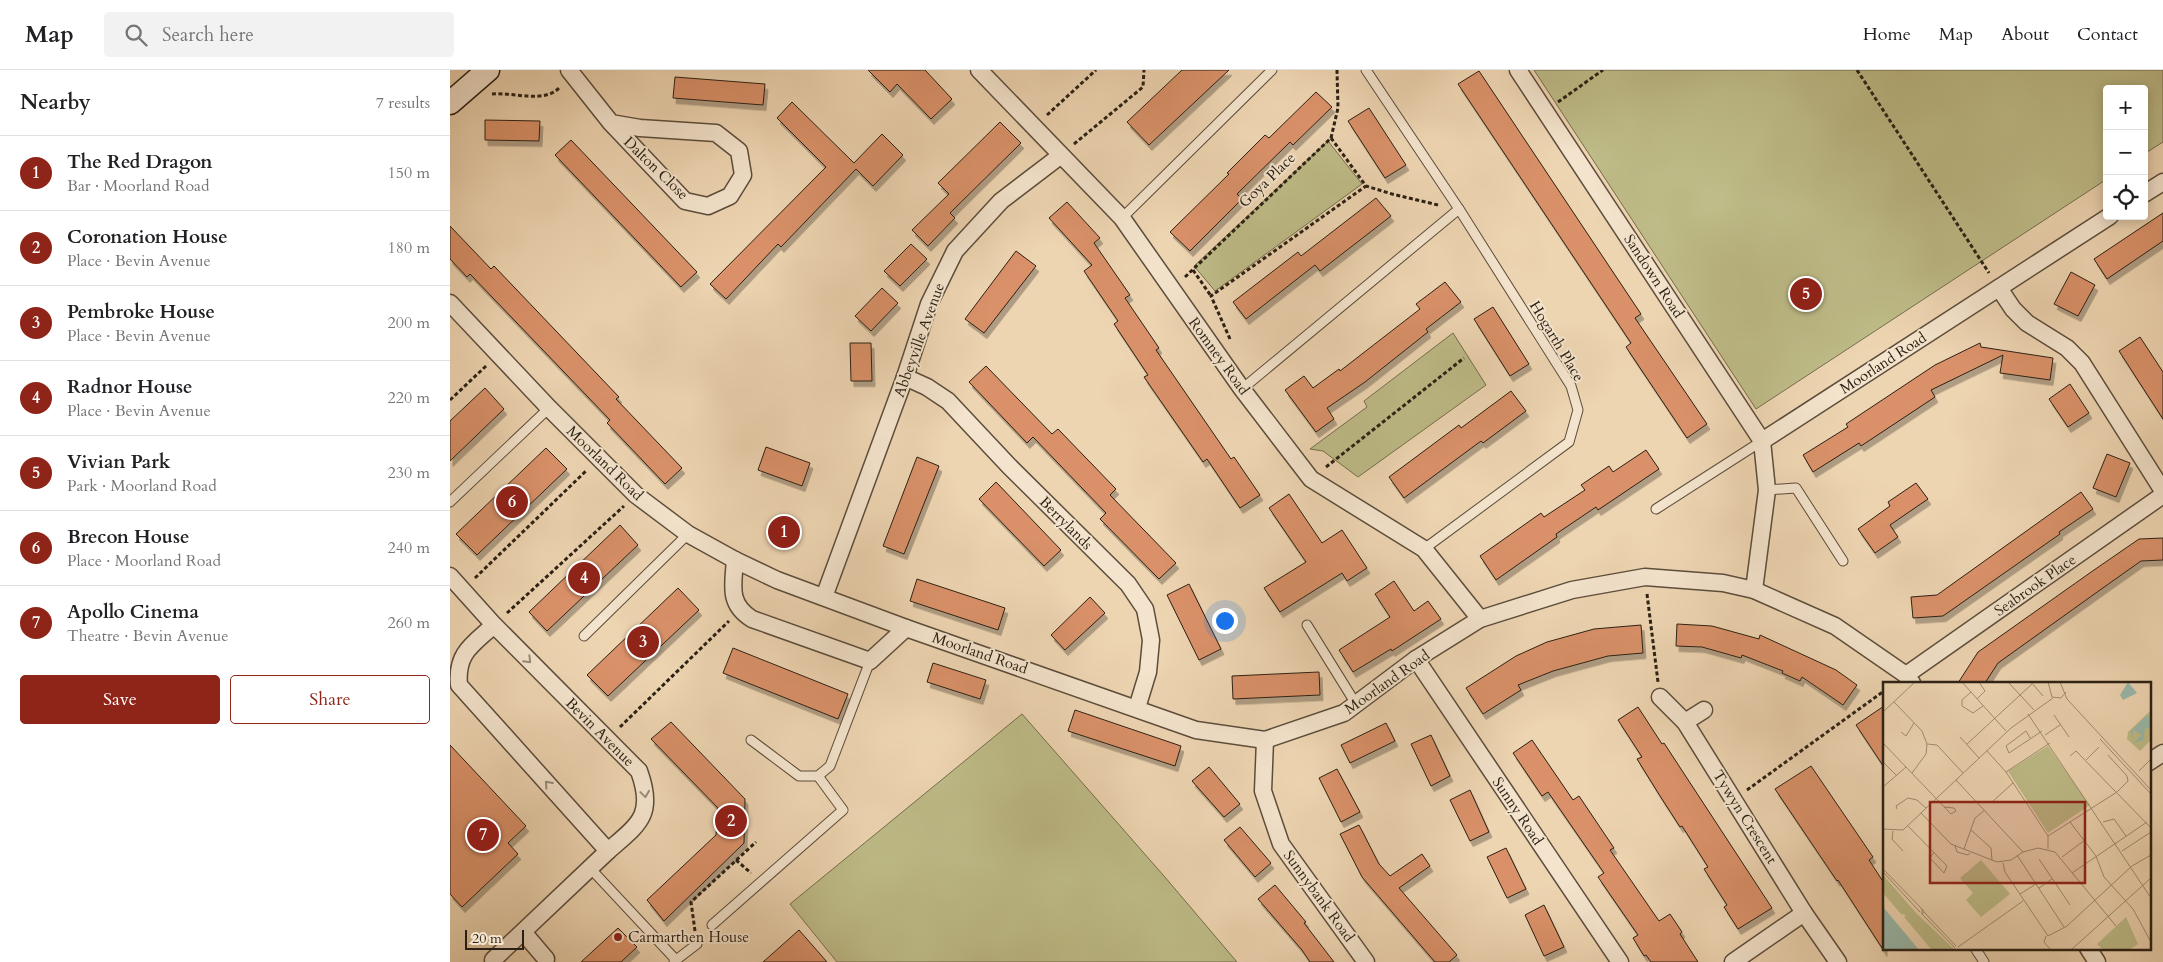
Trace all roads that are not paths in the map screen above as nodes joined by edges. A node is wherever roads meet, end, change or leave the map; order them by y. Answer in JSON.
{"nodes":[{"id":1,"x":979,"y":70,"type":"edge"},
{"id":2,"x":1272,"y":70,"type":"edge"},
{"id":3,"x":1366,"y":70,"type":"edge"},
{"id":4,"x":1518,"y":70,"type":"edge"},
{"id":5,"x":570,"y":71,"type":"edge"},
{"id":6,"x":482,"y":76,"type":"edge"},
{"id":7,"x":450,"y":103,"type":"edge"},
{"id":8,"x":611,"y":123,"type":"junction"},
{"id":9,"x":1060,"y":156,"type":"junction"},
{"id":10,"x":1459,"y":209,"type":"junction"},
{"id":11,"x":1122,"y":218,"type":"junction"},
{"id":12,"x":2104,"y":220,"type":"edge"},
{"id":13,"x":1999,"y":288,"type":"junction"},
{"id":14,"x":450,"y":304,"type":"edge"},
{"id":15,"x":905,"y":377,"type":"junction"},
{"id":16,"x":1242,"y":389,"type":"junction"},
{"id":17,"x":549,"y":408,"type":"junction"},
{"id":18,"x":1762,"y":440,"type":"junction"},
{"id":19,"x":1767,"y":490,"type":"junction"},
{"id":20,"x":2163,"y":491,"type":"edge"},
{"id":21,"x":2163,"y":495,"type":"edge"},
{"id":22,"x":450,"y":502,"type":"edge"},
{"id":23,"x":1656,"y":509,"type":"dead end"},
{"id":24,"x":688,"y":534,"type":"junction"},
{"id":25,"x":1424,"y":549,"type":"junction"},
{"id":26,"x":734,"y":560,"type":"junction"},
{"id":27,"x":1844,"y":561,"type":"dead end"},
{"id":28,"x":450,"y":576,"type":"edge"},
{"id":29,"x":1754,"y":590,"type":"junction"},
{"id":30,"x":824,"y":597,"type":"junction"},
{"id":31,"x":1480,"y":619,"type":"junction"},
{"id":32,"x":494,"y":625,"type":"junction"},
{"id":33,"x":1307,"y":625,"type":"dead end"},
{"id":34,"x":906,"y":628,"type":"junction"},
{"id":35,"x":584,"y":636,"type":"dead end"},
{"id":36,"x":1416,"y":660,"type":"junction"},
{"id":37,"x":870,"y":661,"type":"junction"},
{"id":38,"x":1909,"y":679,"type":"edge"},
{"id":39,"x":1660,"y":697,"type":"road end"},
{"id":40,"x":1356,"y":704,"type":"junction"},
{"id":41,"x":1137,"y":708,"type":"junction"},
{"id":42,"x":1704,"y":710,"type":"dead end"},
{"id":43,"x":1685,"y":722,"type":"junction"},
{"id":44,"x":751,"y":740,"type":"dead end"},
{"id":45,"x":1265,"y":740,"type":"junction"},
{"id":46,"x":2163,"y":753,"type":"edge"},
{"id":47,"x":2150,"y":761,"type":"edge"},
{"id":48,"x":818,"y":776,"type":"junction"},
{"id":49,"x":608,"y":850,"type":"junction"},
{"id":50,"x":590,"y":868,"type":"junction"},
{"id":51,"x":1804,"y":913,"type":"junction"},
{"id":52,"x":712,"y":925,"type":"dead end"},
{"id":53,"x":523,"y":932,"type":"junction"},
{"id":54,"x":696,"y":944,"type":"road end"},
{"id":55,"x":1976,"y":950,"type":"edge"},
{"id":56,"x":2089,"y":950,"type":"edge"},
{"id":57,"x":546,"y":959,"type":"dead end"},
{"id":58,"x":493,"y":960,"type":"dead end"},
{"id":59,"x":675,"y":961,"type":"edge"},
{"id":60,"x":1366,"y":962,"type":"edge"},
{"id":61,"x":1620,"y":962,"type":"edge"},
{"id":62,"x":1733,"y":962,"type":"edge"},
{"id":63,"x":1838,"y":962,"type":"edge"},
{"id":64,"x":1984,"y":962,"type":"edge"},
{"id":65,"x":2097,"y":962,"type":"edge"}],
"edges":[{"from":1,"to":9,"type":"street","name":"Romney Road"},
{"from":2,"to":11,"type":"lane"},
{"from":3,"to":10,"type":"lane"},
{"from":4,"to":18,"type":"street","name":"Sandown Road"},
{"from":5,"to":8,"type":"street","name":"Dalton Close"},
{"from":6,"to":7,"type":"street"},
{"from":8,"to":8,"type":"street","name":"Dalton Close"},
{"from":9,"to":11,"type":"street","name":"Romney Road"},
{"from":9,"to":15,"type":"street","name":"Abbeyville Avenue"},
{"from":10,"to":16,"type":"lane"},
{"from":10,"to":25,"type":"lane","name":"Hogarth Place"},
{"from":11,"to":16,"type":"street","name":"Romney Road"},
{"from":12,"to":13,"type":"street","name":"Moorland Road"},
{"from":13,"to":18,"type":"street","name":"Moorland Road"},
{"from":13,"to":20,"type":"street"},
{"from":14,"to":17,"type":"street","name":"Moorland Road"},
{"from":15,"to":30,"type":"street","name":"Abbeyville Avenue"},
{"from":15,"to":41,"type":"street","name":"Berrylands"},
{"from":16,"to":25,"type":"street","name":"Romney Road"},
{"from":17,"to":22,"type":"lane"},
{"from":17,"to":24,"type":"street","name":"Moorland Road"},
{"from":18,"to":19,"type":"street","name":"Sandown Road"},
{"from":18,"to":23,"type":"lane","name":"Moorland Road"},
{"from":19,"to":27,"type":"lane"},
{"from":19,"to":29,"type":"street","name":"Sandown Road"},
{"from":21,"to":38,"type":"street","name":"Seabrook Place"},
{"from":24,"to":26,"type":"street","name":"Moorland Road"},
{"from":24,"to":35,"type":"lane"},
{"from":25,"to":31,"type":"street","name":"Romney Road"},
{"from":26,"to":30,"type":"street","name":"Moorland Road"},
{"from":26,"to":37,"type":"street"},
{"from":28,"to":32,"type":"street","name":"Bevin Avenue"},
{"from":29,"to":31,"type":"street","name":"Moorland Road"},
{"from":29,"to":38,"type":"street"},
{"from":30,"to":34,"type":"street","name":"Moorland Road"},
{"from":31,"to":36,"type":"street","name":"Moorland Road"},
{"from":49,"to":32,"type":"street","one_way":true},
{"from":32,"to":49,"type":"street","name":"Bevin Avenue","one_way":true},
{"from":33,"to":40,"type":"lane"},
{"from":34,"to":37,"type":"street"},
{"from":34,"to":41,"type":"street","name":"Moorland Road"},
{"from":36,"to":40,"type":"street","name":"Moorland Road"},
{"from":36,"to":61,"type":"street","name":"Sunny Road"},
{"from":37,"to":48,"type":"lane"},
{"from":39,"to":43,"type":"street","name":"Tywyn Crescent"},
{"from":40,"to":45,"type":"street","name":"Moorland Road"},
{"from":41,"to":45,"type":"street","name":"Moorland Road"},
{"from":42,"to":43,"type":"street"},
{"from":43,"to":51,"type":"street","name":"Tywyn Crescent"},
{"from":44,"to":48,"type":"lane"},
{"from":45,"to":60,"type":"street","name":"Sunnybank Road"},
{"from":46,"to":47,"type":"street"},
{"from":48,"to":52,"type":"lane"},
{"from":49,"to":50,"type":"street","name":"Bevin Avenue"},
{"from":50,"to":53,"type":"street","name":"Bevin Avenue"},
{"from":50,"to":59,"type":"lane"},
{"from":51,"to":62,"type":"street"},
{"from":51,"to":63,"type":"street","name":"Tywyn Crescent"},
{"from":53,"to":57,"type":"street"},
{"from":53,"to":58,"type":"street","name":"Bevin Avenue"},
{"from":54,"to":59,"type":"lane"},
{"from":55,"to":64,"type":"lane"},
{"from":56,"to":65,"type":"street"}]}
